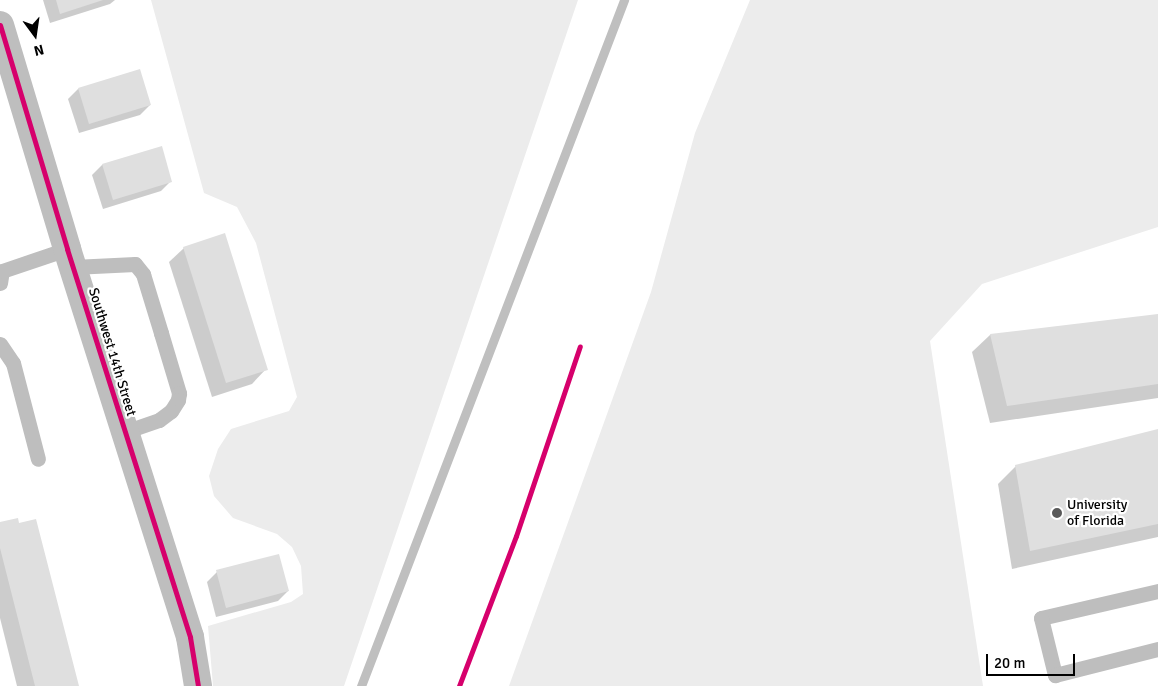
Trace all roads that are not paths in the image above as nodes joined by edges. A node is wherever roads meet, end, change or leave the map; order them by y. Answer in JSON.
{"nodes":[{"id":1,"x":0,"y":25,"type":"edge"},
{"id":2,"x":70,"y":258,"type":"junction"},
{"id":3,"x":1,"y":274,"type":"edge"},
{"id":4,"x":0,"y":344,"type":"edge"},
{"id":5,"x":125,"y":432,"type":"junction"},
{"id":6,"x":38,"y":459,"type":"dead end"},
{"id":7,"x":1158,"y":591,"type":"edge"},
{"id":8,"x":1158,"y":650,"type":"edge"},
{"id":9,"x":198,"y":686,"type":"edge"}],
"edges":[{"from":1,"to":2,"type":"street","name":"Southwest 14th Street"},
{"from":2,"to":3,"type":"lane"},
{"from":2,"to":5,"type":"street","name":"Southwest 14th Street"},
{"from":2,"to":5,"type":"lane"},
{"from":4,"to":6,"type":"lane"},
{"from":5,"to":9,"type":"street","name":"Southwest 14th Street"},
{"from":7,"to":8,"type":"lane"}]}
